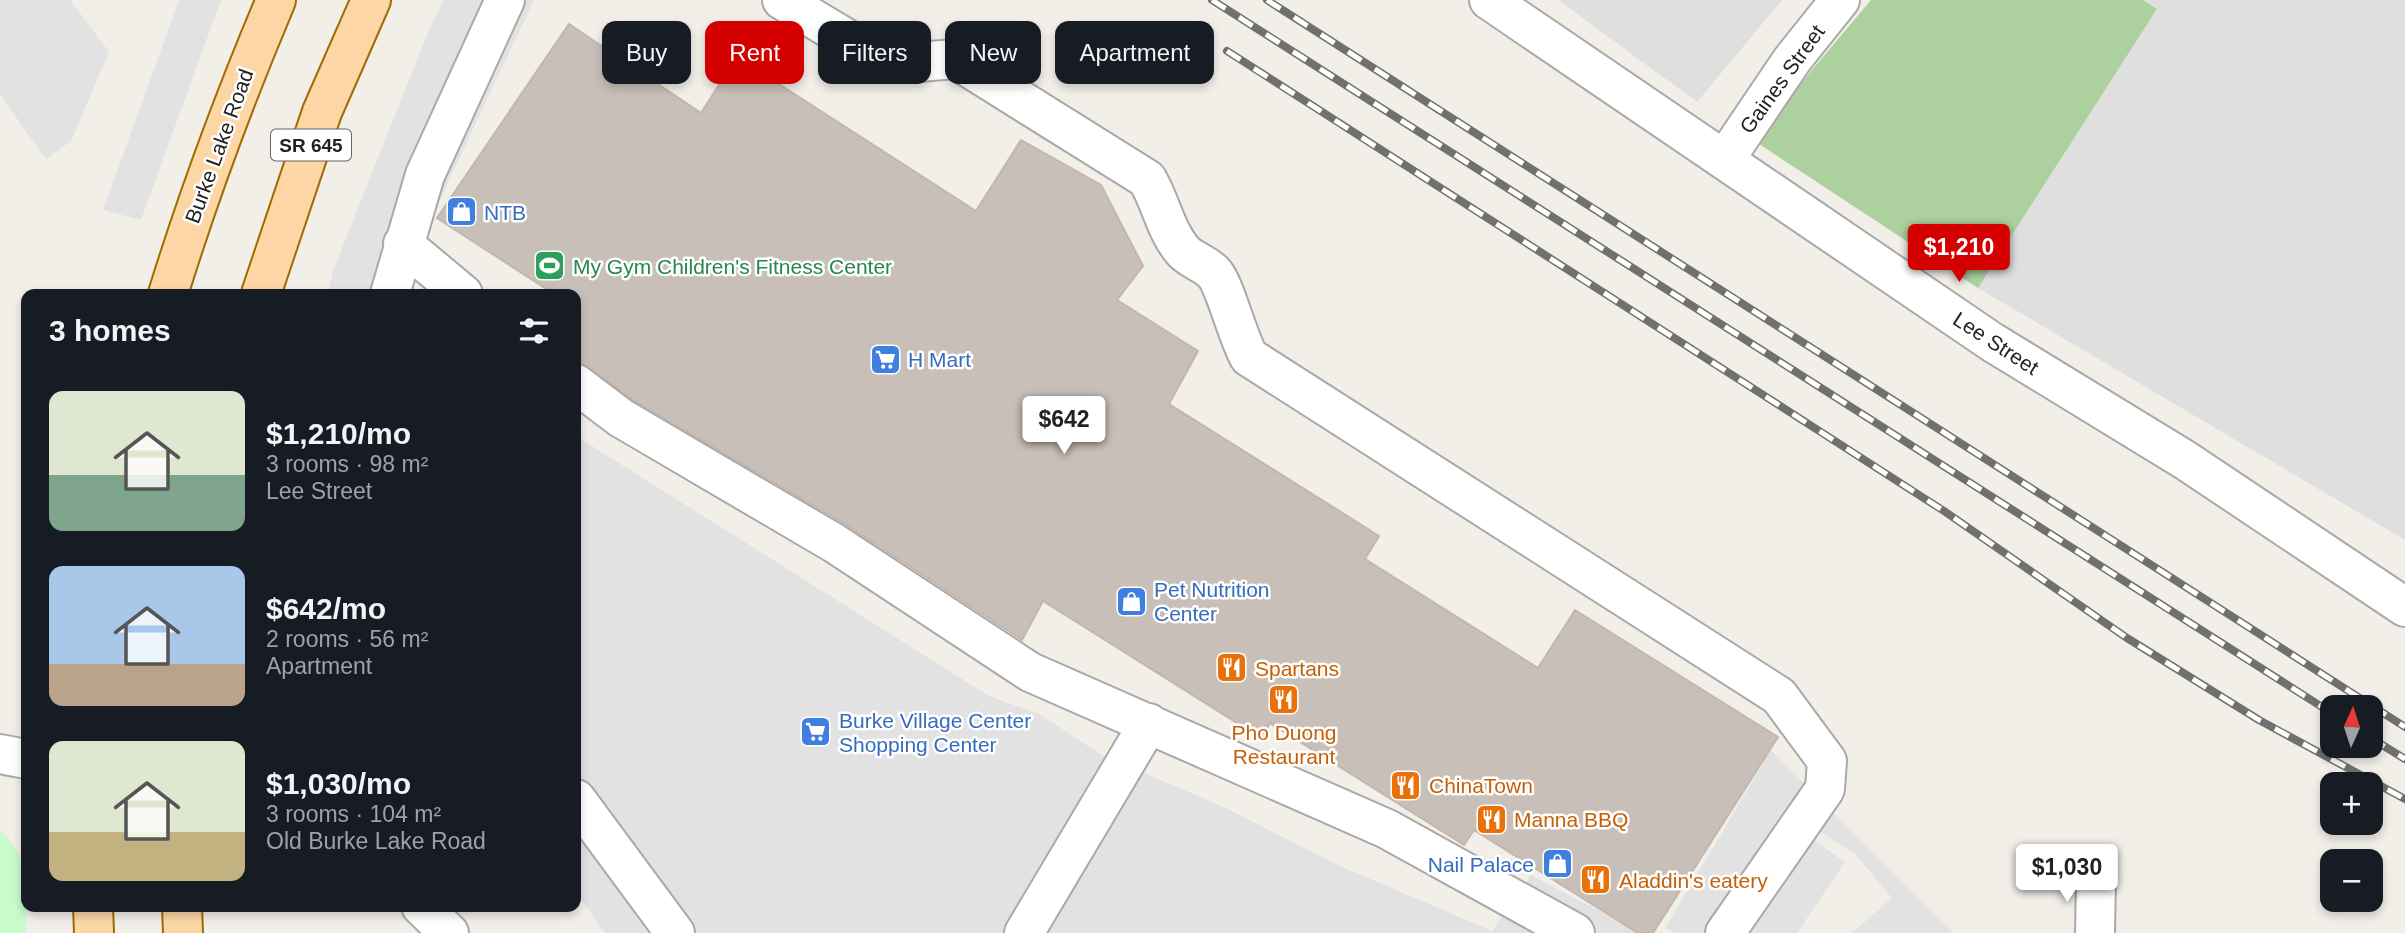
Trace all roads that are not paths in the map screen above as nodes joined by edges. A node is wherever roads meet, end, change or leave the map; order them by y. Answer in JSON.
{"nodes":[{"id":1,"x":276,"y":0,"type":"edge"},
{"id":2,"x":371,"y":0,"type":"edge"},
{"id":3,"x":505,"y":0,"type":"edge"},
{"id":4,"x":782,"y":0,"type":"edge"},
{"id":5,"x":1489,"y":0,"type":"edge"},
{"id":6,"x":1840,"y":0,"type":"edge"},
{"id":7,"x":1725,"y":159,"type":"junction"},
{"id":8,"x":403,"y":244,"type":"junction"},
{"id":9,"x":170,"y":289,"type":"edge"},
{"id":10,"x":263,"y":289,"type":"edge"},
{"id":11,"x":391,"y":289,"type":"edge"},
{"id":12,"x":457,"y":289,"type":"edge"},
{"id":13,"x":581,"y":388,"type":"edge"},
{"id":14,"x":2405,"y":607,"type":"edge"},
{"id":15,"x":1149,"y":723,"type":"junction"},
{"id":16,"x":0,"y":754,"type":"edge"},
{"id":17,"x":21,"y":759,"type":"edge"},
{"id":18,"x":581,"y":806,"type":"edge"},
{"id":19,"x":2096,"y":880,"type":"dead end"},
{"id":20,"x":93,"y":912,"type":"edge"},
{"id":21,"x":182,"y":912,"type":"edge"},
{"id":22,"x":427,"y":912,"type":"edge"},
{"id":23,"x":94,"y":933,"type":"edge"},
{"id":24,"x":183,"y":933,"type":"edge"},
{"id":25,"x":449,"y":933,"type":"edge"},
{"id":26,"x":675,"y":933,"type":"edge"},
{"id":27,"x":1024,"y":933,"type":"edge"},
{"id":28,"x":1575,"y":933,"type":"edge"},
{"id":29,"x":1726,"y":933,"type":"edge"},
{"id":30,"x":2095,"y":933,"type":"edge"}],
"edges":[{"from":1,"to":9,"type":"main road","name":"Burke Lake Road"},
{"from":2,"to":10,"type":"main road","number":"SR 645"},
{"from":3,"to":8,"type":"street"},
{"from":4,"to":29,"type":"street"},
{"from":5,"to":7,"type":"street","name":"Lee Street"},
{"from":6,"to":7,"type":"street","name":"Gaines Street"},
{"from":7,"to":14,"type":"street","name":"Lee Street"},
{"from":8,"to":11,"type":"street"},
{"from":8,"to":12,"type":"street"},
{"from":13,"to":15,"type":"street"},
{"from":15,"to":27,"type":"street"},
{"from":15,"to":28,"type":"street"},
{"from":16,"to":17,"type":"street"},
{"from":18,"to":26,"type":"street"},
{"from":19,"to":30,"type":"street"},
{"from":20,"to":23,"type":"main road"},
{"from":21,"to":24,"type":"main road"},
{"from":22,"to":25,"type":"street"}]}
